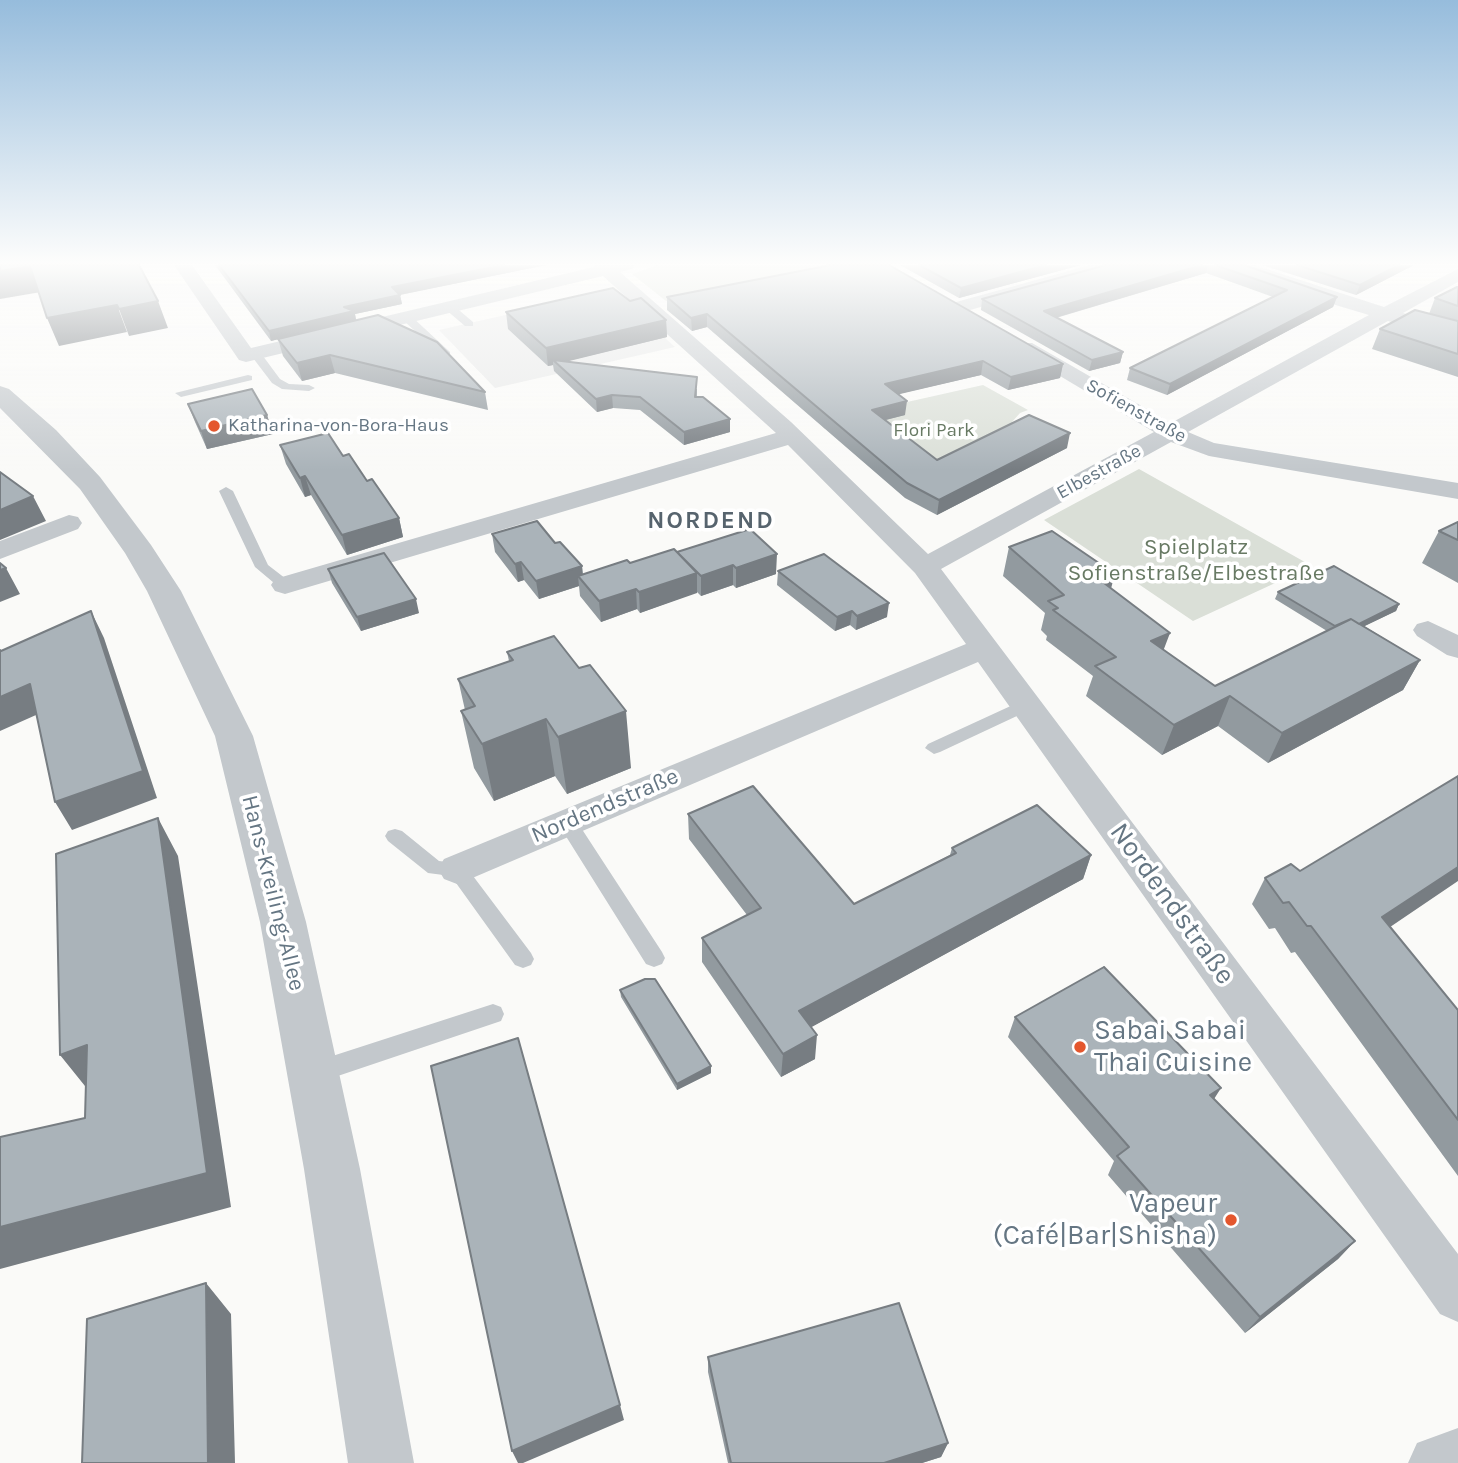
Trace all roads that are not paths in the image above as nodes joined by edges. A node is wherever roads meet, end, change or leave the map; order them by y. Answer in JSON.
{"nodes":[{"id":1,"x":235,"y":333,"type":"edge"},
{"id":2,"x":343,"y":333,"type":"edge"},
{"id":3,"x":423,"y":333,"type":"edge"},
{"id":4,"x":683,"y":333,"type":"edge"},
{"id":5,"x":1353,"y":333,"type":"edge"},
{"id":6,"x":1007,"y":337,"type":"edge"},
{"id":7,"x":251,"y":355,"type":"junction"},
{"id":8,"x":452,"y":360,"type":"edge"},
{"id":9,"x":248,"y":379,"type":"dead end"},
{"id":10,"x":309,"y":388,"type":"edge"},
{"id":11,"x":181,"y":393,"type":"dead end"},
{"id":12,"x":5,"y":403,"type":"edge"},
{"id":13,"x":1172,"y":433,"type":"junction"},
{"id":14,"x":792,"y":436,"type":"junction"},
{"id":15,"x":226,"y":491,"type":"dead end"},
{"id":16,"x":1458,"y":491,"type":"edge"},
{"id":17,"x":69,"y":523,"type":"dead end"},
{"id":18,"x":0,"y":551,"type":"edge"},
{"id":19,"x":925,"y":567,"type":"junction"},
{"id":20,"x":285,"y":585,"type":"joint"},
{"id":21,"x":1427,"y":630,"type":"dead end"},
{"id":22,"x":986,"y":647,"type":"junction"},
{"id":23,"x":1458,"y":648,"type":"edge"},
{"id":24,"x":1028,"y":704,"type":"junction"},
{"id":25,"x":934,"y":748,"type":"dead end"},
{"id":26,"x":567,"y":822,"type":"junction"},
{"id":27,"x":395,"y":836,"type":"dead end"},
{"id":28,"x":457,"y":869,"type":"junction"},
{"id":29,"x":654,"y":958,"type":"dead end"},
{"id":30,"x":523,"y":959,"type":"dead end"},
{"id":31,"x":493,"y":1014,"type":"dead end"},
{"id":32,"x":313,"y":1073,"type":"junction"},
{"id":33,"x":1458,"y":1296,"type":"edge"},
{"id":34,"x":1458,"y":1456,"type":"edge"},
{"id":35,"x":381,"y":1463,"type":"edge"},
{"id":36,"x":1437,"y":1463,"type":"edge"}],
"edges":[{"from":1,"to":7,"type":"street"},
{"from":2,"to":7,"type":"street"},
{"from":3,"to":8,"type":"lane"},
{"from":4,"to":14,"type":"street","name":"Nordendstraße"},
{"from":5,"to":13,"type":"street","name":"Elbestraße"},
{"from":6,"to":13,"type":"street","name":"Sofienstraße"},
{"from":7,"to":10,"type":"lane"},
{"from":9,"to":11,"type":"lane"},
{"from":12,"to":32,"type":"street","name":"Hans-Kreiling-Allee"},
{"from":13,"to":16,"type":"street","name":"Sofienstraße"},
{"from":13,"to":19,"type":"street","name":"Elbestraße"},
{"from":14,"to":19,"type":"street","name":"Nordendstraße"},
{"from":14,"to":20,"type":"street"},
{"from":15,"to":20,"type":"lane"},
{"from":17,"to":18,"type":"street"},
{"from":19,"to":22,"type":"street","name":"Nordendstraße"},
{"from":21,"to":23,"type":"street"},
{"from":22,"to":24,"type":"street","name":"Nordendstraße"},
{"from":22,"to":26,"type":"street","name":"Nordendstraße"},
{"from":24,"to":25,"type":"lane"},
{"from":24,"to":33,"type":"street","name":"Nordendstraße"},
{"from":26,"to":28,"type":"street","name":"Nordendstraße"},
{"from":26,"to":29,"type":"lane"},
{"from":27,"to":28,"type":"lane"},
{"from":28,"to":30,"type":"lane"},
{"from":31,"to":32,"type":"lane"},
{"from":32,"to":35,"type":"street","name":"Hans-Kreiling-Allee"},
{"from":34,"to":36,"type":"street"}]}
